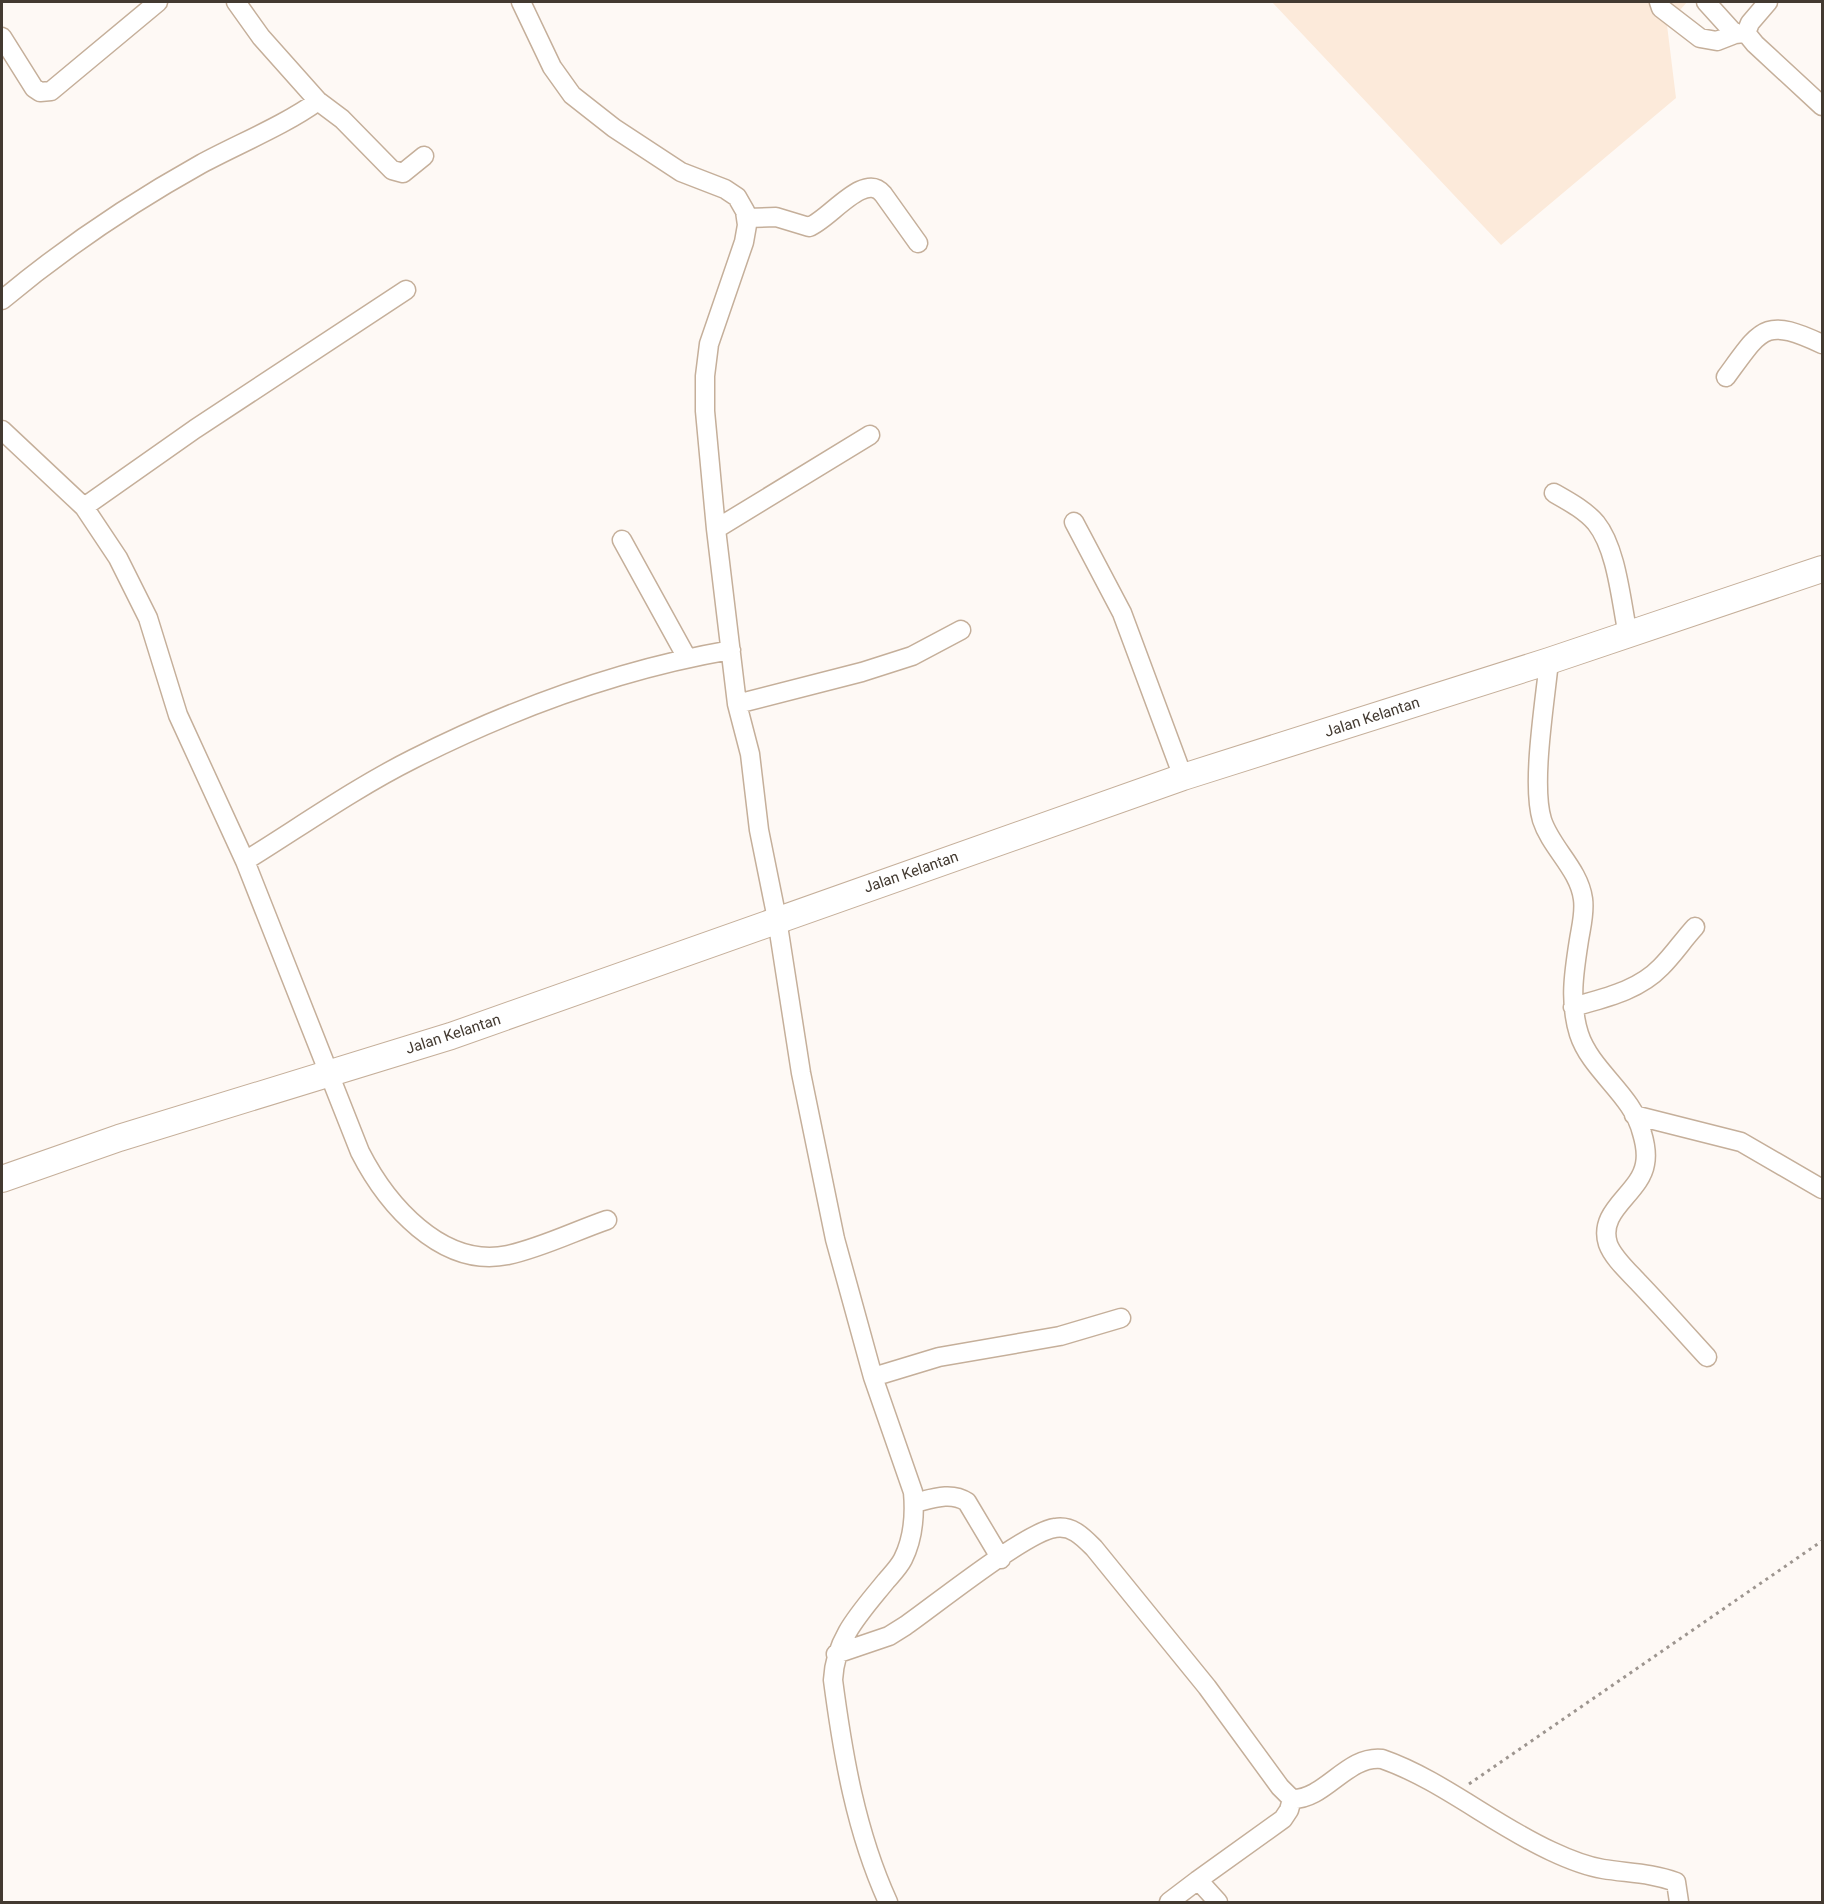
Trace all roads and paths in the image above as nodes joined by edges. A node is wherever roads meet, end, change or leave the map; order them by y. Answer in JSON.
{"nodes":[{"id":1,"x":158,"y":2,"type":"edge"},
{"id":2,"x":237,"y":2,"type":"edge"},
{"id":3,"x":521,"y":2,"type":"edge"},
{"id":4,"x":1659,"y":2,"type":"edge"},
{"id":5,"x":1706,"y":2,"type":"edge"},
{"id":6,"x":1767,"y":2,"type":"edge"},
{"id":7,"x":1741,"y":33,"type":"junction"},
{"id":8,"x":2,"y":37,"type":"edge"},
{"id":9,"x":318,"y":101,"type":"junction"},
{"id":10,"x":1822,"y":106,"type":"edge"},
{"id":11,"x":424,"y":156,"type":"dead end"},
{"id":12,"x":746,"y":218,"type":"junction"},
{"id":13,"x":918,"y":243,"type":"dead end"},
{"id":14,"x":406,"y":290,"type":"dead end"},
{"id":15,"x":2,"y":300,"type":"edge"},
{"id":16,"x":1822,"y":344,"type":"edge"},
{"id":17,"x":1726,"y":377,"type":"dead end"},
{"id":18,"x":2,"y":430,"type":"edge"},
{"id":19,"x":870,"y":435,"type":"dead end"},
{"id":20,"x":1554,"y":493,"type":"dead end"},
{"id":21,"x":84,"y":507,"type":"junction"},
{"id":22,"x":1074,"y":522,"type":"dead end"},
{"id":23,"x":716,"y":529,"type":"junction"},
{"id":24,"x":622,"y":540,"type":"dead end"},
{"id":25,"x":1822,"y":569,"type":"edge"},
{"id":26,"x":961,"y":630,"type":"dead end"},
{"id":27,"x":1628,"y":635,"type":"junction"},
{"id":28,"x":731,"y":650,"type":"junction"},
{"id":29,"x":687,"y":658,"type":"junction"},
{"id":30,"x":1549,"y":662,"type":"junction"},
{"id":31,"x":737,"y":704,"type":"junction"},
{"id":32,"x":1184,"y":777,"type":"junction"},
{"id":33,"x":245,"y":861,"type":"junction"},
{"id":34,"x":777,"y":919,"type":"junction"},
{"id":35,"x":1695,"y":927,"type":"dead end"},
{"id":36,"x":1573,"y":1007,"type":"junction"},
{"id":37,"x":330,"y":1073,"type":"junction"},
{"id":38,"x":1634,"y":1114,"type":"junction"},
{"id":39,"x":2,"y":1178,"type":"edge"},
{"id":40,"x":1822,"y":1189,"type":"edge"},
{"id":41,"x":607,"y":1220,"type":"dead end"},
{"id":42,"x":1121,"y":1318,"type":"dead end"},
{"id":43,"x":1707,"y":1357,"type":"dead end"},
{"id":44,"x":873,"y":1377,"type":"junction"},
{"id":45,"x":914,"y":1503,"type":"junction"},
{"id":46,"x":1822,"y":1541,"type":"edge"},
{"id":47,"x":1001,"y":1558,"type":"junction"},
{"id":48,"x":836,"y":1653,"type":"junction"},
{"id":49,"x":1452,"y":1795,"type":"junction"},
{"id":50,"x":1292,"y":1799,"type":"junction"},
{"id":51,"x":1198,"y":1880,"type":"junction"},
{"id":52,"x":888,"y":1902,"type":"edge"},
{"id":53,"x":1169,"y":1902,"type":"edge"},
{"id":54,"x":1218,"y":1902,"type":"edge"},
{"id":55,"x":1679,"y":1902,"type":"edge"}],
"edges":[{"from":1,"to":8,"type":"street"},
{"from":2,"to":9,"type":"street"},
{"from":3,"to":12,"type":"street"},
{"from":4,"to":7,"type":"street"},
{"from":5,"to":7,"type":"street"},
{"from":6,"to":7,"type":"street"},
{"from":7,"to":10,"type":"street"},
{"from":9,"to":11,"type":"street"},
{"from":9,"to":15,"type":"street"},
{"from":12,"to":13,"type":"street"},
{"from":12,"to":23,"type":"street"},
{"from":14,"to":21,"type":"street"},
{"from":16,"to":17,"type":"street"},
{"from":18,"to":21,"type":"street"},
{"from":19,"to":23,"type":"street"},
{"from":20,"to":27,"type":"street"},
{"from":21,"to":33,"type":"street"},
{"from":22,"to":32,"type":"street"},
{"from":23,"to":28,"type":"street"},
{"from":24,"to":29,"type":"street"},
{"from":25,"to":27,"type":"highway","name":"Jalan Kelantan"},
{"from":26,"to":31,"type":"street"},
{"from":27,"to":30,"type":"highway","name":"Jalan Kelantan"},
{"from":28,"to":29,"type":"street"},
{"from":28,"to":31,"type":"street"},
{"from":29,"to":33,"type":"street"},
{"from":30,"to":32,"type":"highway","name":"Jalan Kelantan"},
{"from":30,"to":36,"type":"street"},
{"from":31,"to":34,"type":"street"},
{"from":32,"to":34,"type":"highway","name":"Jalan Kelantan"},
{"from":33,"to":37,"type":"street"},
{"from":34,"to":37,"type":"highway","name":"Jalan Kelantan"},
{"from":34,"to":44,"type":"street"},
{"from":35,"to":36,"type":"street"},
{"from":36,"to":38,"type":"street"},
{"from":37,"to":39,"type":"highway","name":"Jalan Kelantan"},
{"from":37,"to":41,"type":"street"},
{"from":38,"to":40,"type":"street"},
{"from":38,"to":43,"type":"street"},
{"from":42,"to":44,"type":"street"},
{"from":44,"to":45,"type":"street"},
{"from":45,"to":47,"type":"street"},
{"from":45,"to":48,"type":"street"},
{"from":46,"to":49,"type":"path"},
{"from":47,"to":48,"type":"street"},
{"from":47,"to":50,"type":"street"},
{"from":48,"to":52,"type":"street"},
{"from":49,"to":50,"type":"street"},
{"from":49,"to":55,"type":"street"},
{"from":50,"to":51,"type":"street"},
{"from":51,"to":53,"type":"street"},
{"from":51,"to":54,"type":"street"}]}
